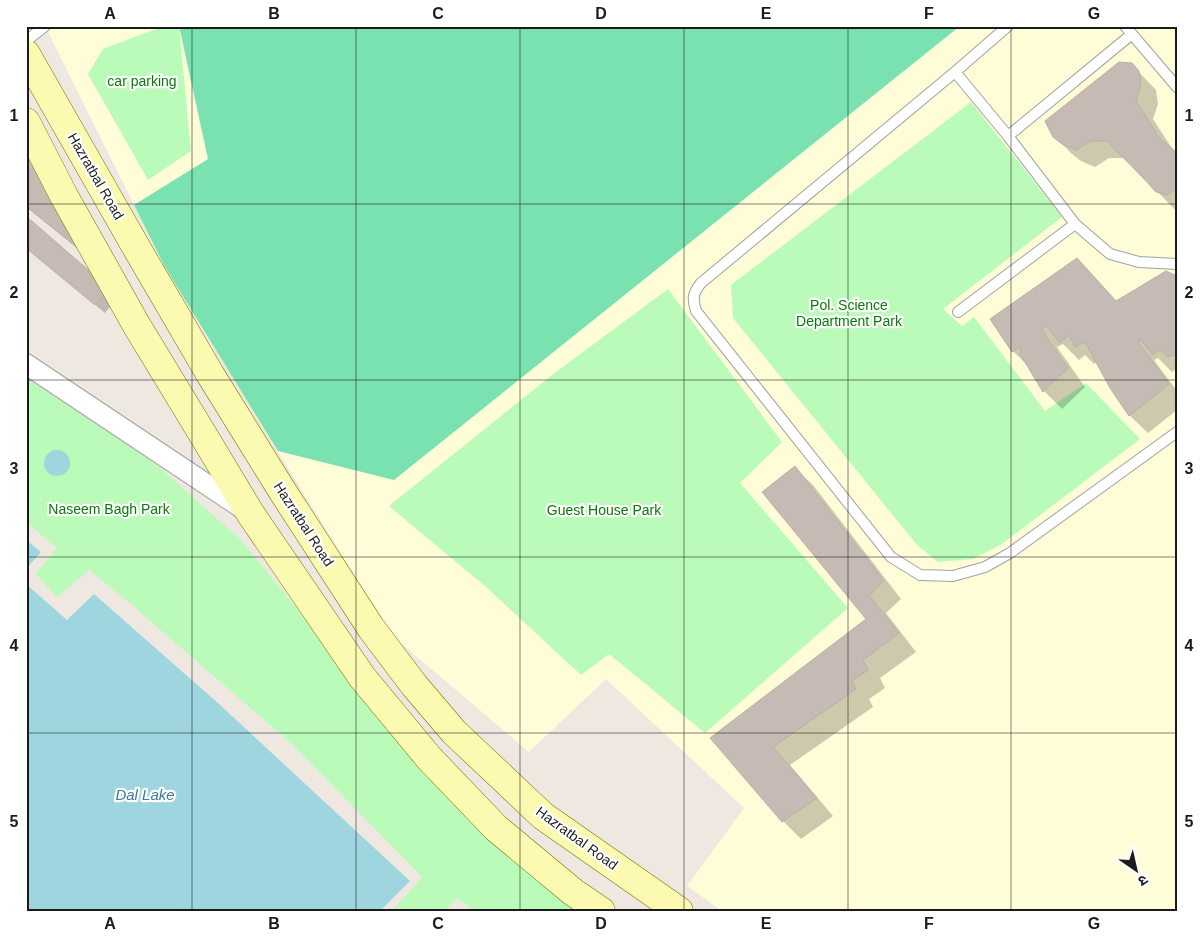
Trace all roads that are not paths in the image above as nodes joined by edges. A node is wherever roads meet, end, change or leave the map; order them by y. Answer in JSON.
{"nodes":[{"id":1,"x":46,"y":26,"type":"edge"},
{"id":2,"x":1008,"y":26,"type":"edge"},
{"id":3,"x":1128,"y":30,"type":"edge"},
{"id":4,"x":26,"y":41,"type":"edge"},
{"id":5,"x":26,"y":54,"type":"edge"},
{"id":6,"x":955,"y":72,"type":"junction"},
{"id":7,"x":1177,"y":87,"type":"edge"},
{"id":8,"x":26,"y":122,"type":"edge"},
{"id":9,"x":1008,"y":136,"type":"junction"},
{"id":10,"x":1075,"y":224,"type":"junction"},
{"id":11,"x":1177,"y":264,"type":"edge"},
{"id":12,"x":958,"y":312,"type":"dead end"},
{"id":13,"x":26,"y":364,"type":"edge"},
{"id":14,"x":1177,"y":432,"type":"edge"},
{"id":15,"x":283,"y":492,"type":"junction"},
{"id":16,"x":250,"y":513,"type":"junction"},
{"id":17,"x":601,"y":911,"type":"edge"},
{"id":18,"x":679,"y":911,"type":"edge"}],
"edges":[{"from":1,"to":4,"type":"lane"},
{"from":2,"to":6,"type":"lane"},
{"from":3,"to":7,"type":"lane"},
{"from":3,"to":9,"type":"lane"},
{"from":5,"to":15,"type":"main road","name":"Hazratbal Road"},
{"from":6,"to":9,"type":"lane"},
{"from":6,"to":14,"type":"lane"},
{"from":8,"to":16,"type":"main road"},
{"from":9,"to":10,"type":"lane"},
{"from":10,"to":11,"type":"lane"},
{"from":10,"to":12,"type":"lane"},
{"from":13,"to":16,"type":"street"},
{"from":15,"to":16,"type":"main road"},
{"from":15,"to":18,"type":"main road","name":"Hazratbal Road"},
{"from":16,"to":17,"type":"main road"}]}
